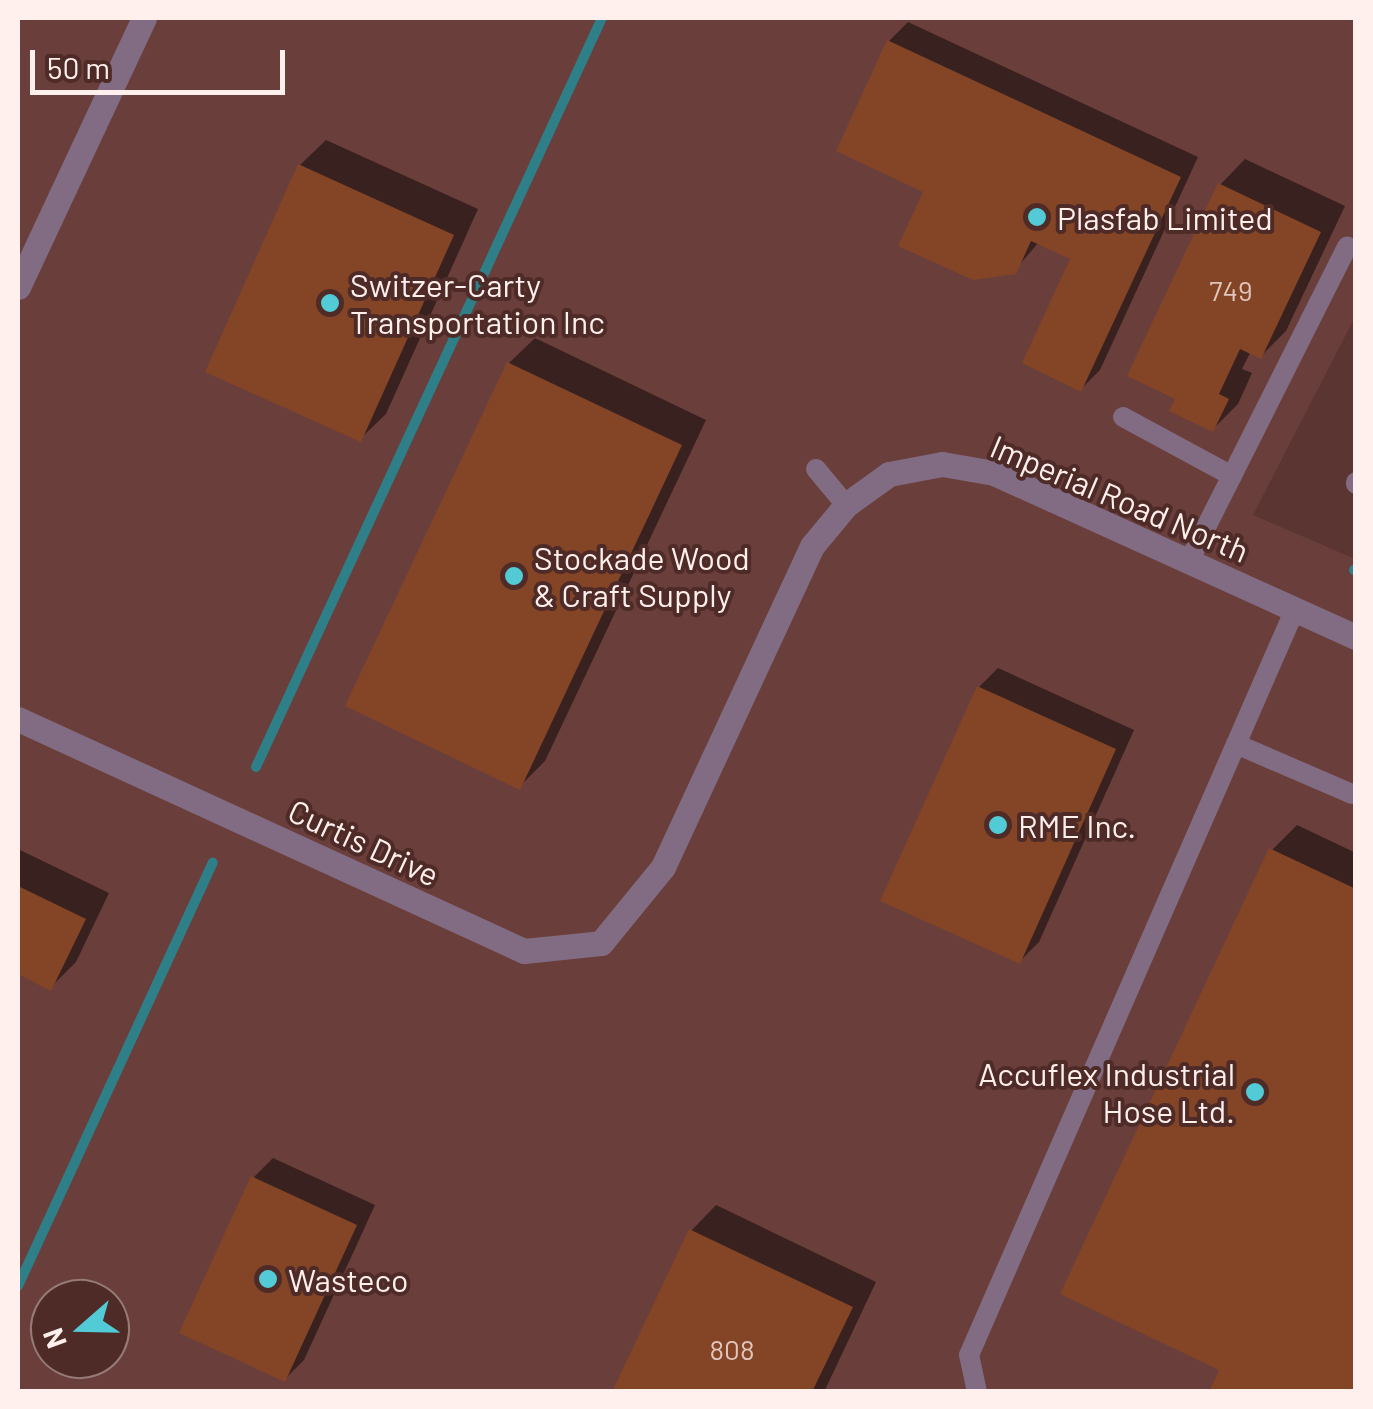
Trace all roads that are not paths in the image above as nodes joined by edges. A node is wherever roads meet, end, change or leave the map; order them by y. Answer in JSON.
{"nodes":[{"id":1,"x":144,"y":18,"type":"edge"},
{"id":2,"x":1347,"y":247,"type":"dead end"},
{"id":3,"x":18,"y":287,"type":"edge"},
{"id":4,"x":1123,"y":417,"type":"dead end"},
{"id":5,"x":816,"y":469,"type":"dead end"},
{"id":6,"x":1232,"y":476,"type":"junction"},
{"id":7,"x":846,"y":504,"type":"junction"},
{"id":8,"x":1189,"y":561,"type":"junction"},
{"id":9,"x":1295,"y":609,"type":"junction"},
{"id":10,"x":1356,"y":637,"type":"edge"},
{"id":11,"x":18,"y":719,"type":"edge"},
{"id":12,"x":1236,"y":744,"type":"junction"},
{"id":13,"x":1352,"y":794,"type":"dead end"},
{"id":14,"x":664,"y":867,"type":"joint"},
{"id":15,"x":977,"y":1392,"type":"edge"}],
"edges":[{"from":1,"to":3,"type":"street"},
{"from":2,"to":6,"type":"lane"},
{"from":4,"to":6,"type":"lane"},
{"from":5,"to":7,"type":"lane"},
{"from":6,"to":8,"type":"lane"},
{"from":7,"to":8,"type":"street","name":"Imperial Road North"},
{"from":7,"to":14,"type":"street","name":"Imperial Road North"},
{"from":8,"to":9,"type":"street","name":"Imperial Road North"},
{"from":9,"to":10,"type":"street","name":"Imperial Road North"},
{"from":9,"to":12,"type":"lane"},
{"from":11,"to":14,"type":"street","name":"Curtis Drive"},
{"from":12,"to":13,"type":"lane"},
{"from":12,"to":15,"type":"lane"}]}
